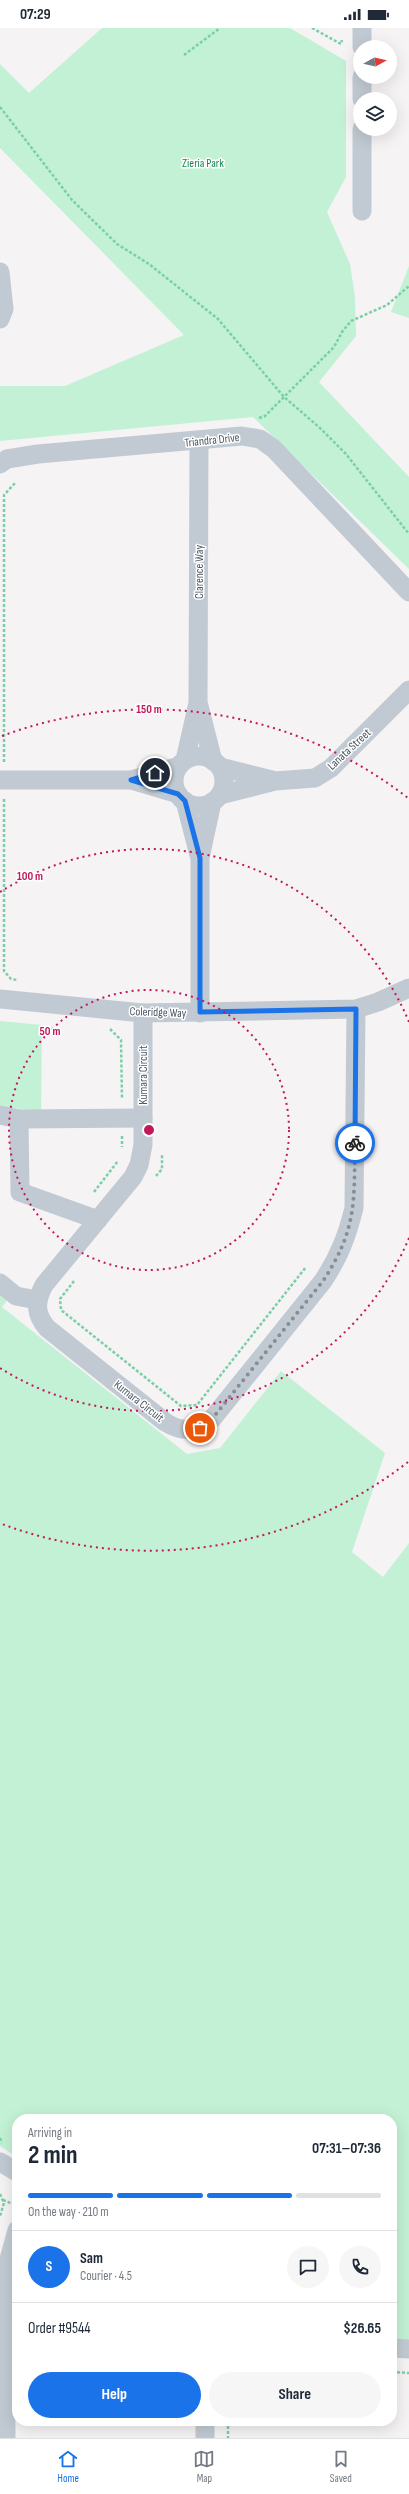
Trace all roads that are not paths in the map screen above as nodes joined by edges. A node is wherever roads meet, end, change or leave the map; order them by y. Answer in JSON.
{"nodes":[{"id":1,"x":358,"y":29,"type":"edge"},
{"id":2,"x":360,"y":40,"type":"edge"},
{"id":3,"x":362,"y":136,"type":"edge"},
{"id":4,"x":362,"y":211,"type":"dead end"},
{"id":5,"x":0,"y":272,"type":"edge"},
{"id":6,"x":0,"y":319,"type":"edge"},
{"id":7,"x":199,"y":441,"type":"junction"},
{"id":8,"x":0,"y":464,"type":"edge"},
{"id":9,"x":409,"y":592,"type":"edge"},
{"id":10,"x":409,"y":690,"type":"edge"},
{"id":11,"x":198,"y":703,"type":"junction"},
{"id":12,"x":182,"y":763,"type":"junction"},
{"id":13,"x":217,"y":764,"type":"junction"},
{"id":14,"x":0,"y":780,"type":"edge"},
{"id":15,"x":131,"y":780,"type":"junction"},
{"id":16,"x":276,"y":781,"type":"junction"},
{"id":17,"x":181,"y":798,"type":"junction"},
{"id":18,"x":216,"y":798,"type":"junction"},
{"id":19,"x":200,"y":858,"type":"junction"},
{"id":20,"x":409,"y":988,"type":"edge"},
{"id":21,"x":0,"y":999,"type":"edge"},
{"id":22,"x":356,"y":1009,"type":"junction"},
{"id":23,"x":200,"y":1012,"type":"junction"},
{"id":24,"x":143,"y":1013,"type":"junction"},
{"id":25,"x":0,"y":1115,"type":"edge"},
{"id":26,"x":143,"y":1118,"type":"junction"},
{"id":27,"x":19,"y":1119,"type":"junction"},
{"id":28,"x":98,"y":1220,"type":"junction"},
{"id":29,"x":0,"y":1283,"type":"edge"},
{"id":30,"x":37,"y":1300,"type":"junction"},
{"id":31,"x":0,"y":2162,"type":"edge"},
{"id":32,"x":12,"y":2169,"type":"edge"},
{"id":33,"x":12,"y":2248,"type":"edge"},
{"id":34,"x":397,"y":2349,"type":"edge"},
{"id":35,"x":409,"y":2350,"type":"edge"},
{"id":36,"x":205,"y":2426,"type":"edge"},
{"id":37,"x":6,"y":2438,"type":"edge"},
{"id":38,"x":205,"y":2438,"type":"edge"}],
"edges":[{"from":1,"to":2,"type":"street"},
{"from":3,"to":4,"type":"street"},
{"from":5,"to":6,"type":"street"},
{"from":7,"to":8,"type":"street","name":"Triandra Drive"},
{"from":7,"to":9,"type":"street","name":"Triandra Drive"},
{"from":7,"to":11,"type":"street","name":"Clarence Way"},
{"from":10,"to":16,"type":"street","name":"Lanata Street"},
{"from":11,"to":12,"type":"street","name":"Clarence Way"},
{"from":11,"to":13,"type":"street","name":"Clarence Way"},
{"from":12,"to":13,"type":"street"},
{"from":12,"to":15,"type":"street"},
{"from":12,"to":17,"type":"street"},
{"from":13,"to":16,"type":"street","name":"Lanata Street"},
{"from":13,"to":18,"type":"street"},
{"from":14,"to":15,"type":"street"},
{"from":15,"to":17,"type":"street"},
{"from":16,"to":18,"type":"street","name":"Lanata Street"},
{"from":17,"to":18,"type":"street"},
{"from":17,"to":19,"type":"street"},
{"from":18,"to":19,"type":"street"},
{"from":19,"to":23,"type":"street"},
{"from":20,"to":22,"type":"street","name":"Coleridge Way"},
{"from":21,"to":24,"type":"street","name":"Coleridge Way"},
{"from":22,"to":23,"type":"street","name":"Coleridge Way"},
{"from":22,"to":30,"type":"street","name":"Kumara Circuit"},
{"from":23,"to":24,"type":"street","name":"Coleridge Way"},
{"from":24,"to":26,"type":"street","name":"Kumara Circuit"},
{"from":25,"to":27,"type":"street"},
{"from":26,"to":27,"type":"street"},
{"from":26,"to":28,"type":"street","name":"Kumara Circuit"},
{"from":27,"to":28,"type":"street"},
{"from":28,"to":30,"type":"street","name":"Kumara Circuit"},
{"from":29,"to":30,"type":"street"},
{"from":31,"to":32,"type":"street"},
{"from":33,"to":37,"type":"street"},
{"from":34,"to":35,"type":"street"},
{"from":36,"to":38,"type":"street"}]}
